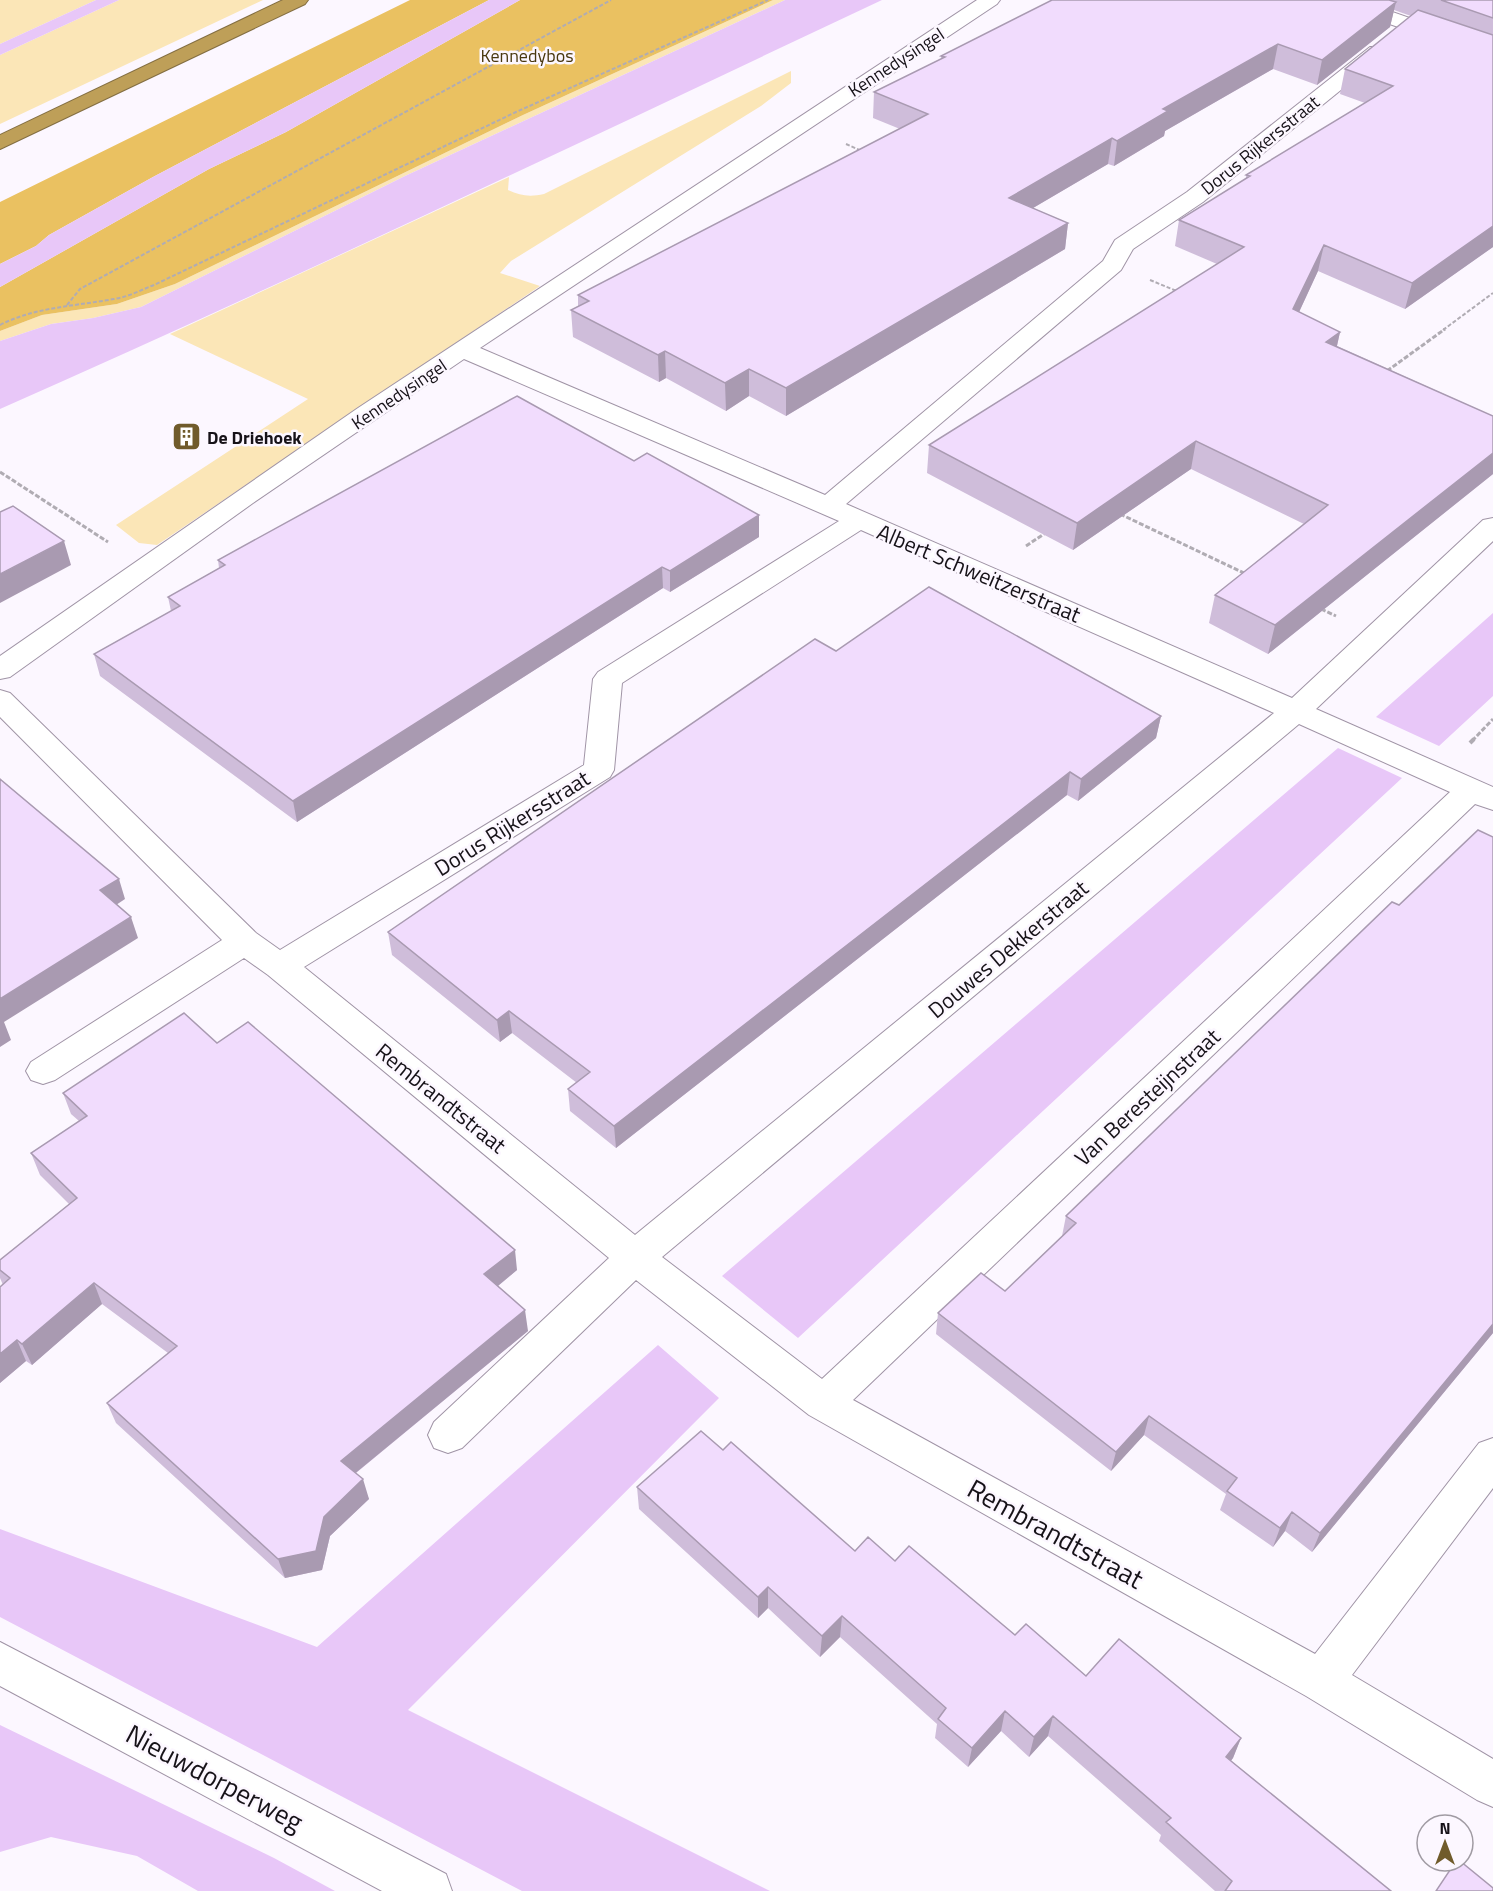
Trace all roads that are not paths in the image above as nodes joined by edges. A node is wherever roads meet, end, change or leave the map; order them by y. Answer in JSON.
{"nodes":[{"id":1,"x":298,"y":0,"type":"edge"},
{"id":2,"x":990,"y":0,"type":"edge"},
{"id":3,"x":1353,"y":2,"type":"edge"},
{"id":4,"x":1409,"y":25,"type":"junction"},
{"id":5,"x":1493,"y":54,"type":"edge"},
{"id":6,"x":0,"y":143,"type":"edge"},
{"id":7,"x":463,"y":350,"type":"junction"},
{"id":8,"x":828,"y":506,"type":"junction"},
{"id":9,"x":857,"y":521,"type":"junction"},
{"id":10,"x":1493,"y":526,"type":"edge"},
{"id":11,"x":0,"y":670,"type":"edge"},
{"id":12,"x":0,"y":700,"type":"edge"},
{"id":13,"x":1296,"y":711,"type":"junction"},
{"id":14,"x":1482,"y":794,"type":"edge"},
{"id":15,"x":244,"y":942,"type":"junction"},
{"id":16,"x":280,"y":966,"type":"junction"},
{"id":17,"x":43,"y":1071,"type":"dead end"},
{"id":18,"x":635,"y":1257,"type":"junction"},
{"id":19,"x":823,"y":1403,"type":"junction"},
{"id":20,"x":448,"y":1435,"type":"dead end"},
{"id":21,"x":1493,"y":1456,"type":"edge"},
{"id":22,"x":0,"y":1663,"type":"edge"},
{"id":23,"x":1321,"y":1681,"type":"junction"},
{"id":24,"x":1493,"y":1784,"type":"edge"},
{"id":25,"x":429,"y":1891,"type":"edge"}],
"edges":[{"from":1,"to":6,"type":"highway"},
{"from":2,"to":7,"type":"street","name":"Kennedysingel"},
{"from":3,"to":4,"type":"street"},
{"from":4,"to":5,"type":"street"},
{"from":4,"to":8,"type":"street","name":"Dorus Rijkersstraat"},
{"from":7,"to":8,"type":"street","name":"Albert Schweitzerstraat"},
{"from":7,"to":11,"type":"street","name":"Kennedysingel"},
{"from":8,"to":9,"type":"street","name":"Albert Schweitzerstraat"},
{"from":9,"to":13,"type":"street","name":"Albert Schweitzerstraat"},
{"from":9,"to":16,"type":"street","name":"Dorus Rijkersstraat"},
{"from":10,"to":13,"type":"street","name":"Douwes Dekkerstraat"},
{"from":12,"to":15,"type":"street","name":"Rembrandtstraat"},
{"from":13,"to":14,"type":"street","name":"Albert Schweitzerstraat"},
{"from":13,"to":18,"type":"street","name":"Douwes Dekkerstraat"},
{"from":14,"to":19,"type":"street","name":"Van Beresteijnstraat"},
{"from":15,"to":16,"type":"street","name":"Rembrandtstraat"},
{"from":15,"to":17,"type":"street"},
{"from":16,"to":18,"type":"street","name":"Rembrandtstraat"},
{"from":18,"to":19,"type":"street","name":"Rembrandtstraat"},
{"from":18,"to":20,"type":"street"},
{"from":19,"to":23,"type":"street","name":"Rembrandtstraat"},
{"from":21,"to":23,"type":"street"},
{"from":22,"to":25,"type":"street","name":"Nieuwdorperweg"},
{"from":23,"to":24,"type":"street","name":"Rembrandtstraat"}]}
